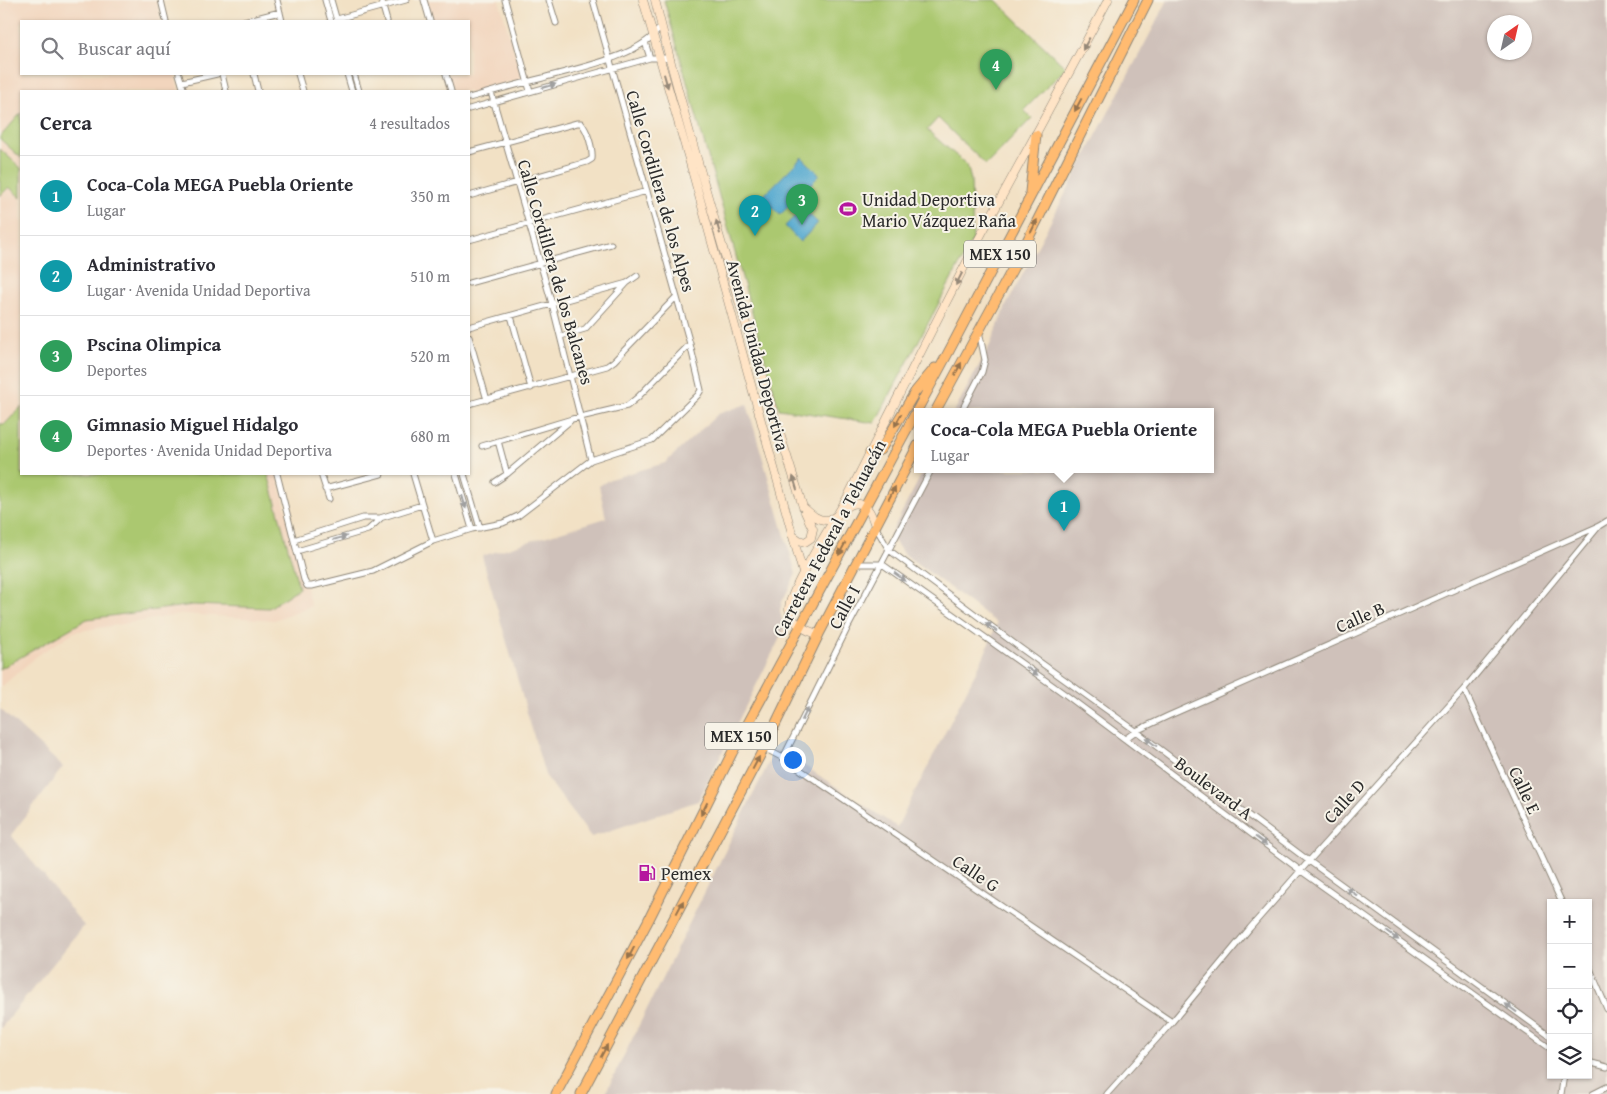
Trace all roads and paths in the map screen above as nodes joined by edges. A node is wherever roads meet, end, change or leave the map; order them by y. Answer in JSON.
{"nodes":[{"id":1,"x":161,"y":0,"type":"edge"},
{"id":2,"x":277,"y":0,"type":"edge"},
{"id":3,"x":325,"y":0,"type":"edge"},
{"id":4,"x":331,"y":0,"type":"edge"},
{"id":5,"x":381,"y":0,"type":"edge"},
{"id":6,"x":406,"y":0,"type":"edge"},
{"id":7,"x":424,"y":0,"type":"edge"},
{"id":8,"x":504,"y":0,"type":"edge"},
{"id":9,"x":549,"y":0,"type":"edge"},
{"id":10,"x":593,"y":0,"type":"edge"},
{"id":11,"x":643,"y":0,"type":"edge"},
{"id":12,"x":655,"y":0,"type":"edge"},
{"id":13,"x":1108,"y":0,"type":"edge"},
{"id":14,"x":1134,"y":0,"type":"edge"},
{"id":15,"x":1148,"y":0,"type":"edge"},
{"id":16,"x":383,"y":6,"type":"junction"},
{"id":17,"x":280,"y":12,"type":"junction"},
{"id":18,"x":166,"y":20,"type":"edge"},
{"id":19,"x":248,"y":20,"type":"edge"},
{"id":20,"x":282,"y":20,"type":"edge"},
{"id":21,"x":335,"y":20,"type":"edge"},
{"id":22,"x":335,"y":20,"type":"edge"},
{"id":23,"x":338,"y":20,"type":"edge"},
{"id":24,"x":387,"y":20,"type":"edge"},
{"id":25,"x":430,"y":20,"type":"edge"},
{"id":26,"x":556,"y":24,"type":"dead end"},
{"id":27,"x":662,"y":25,"type":"junction"},
{"id":28,"x":653,"y":35,"type":"junction"},
{"id":29,"x":645,"y":42,"type":"junction"},
{"id":30,"x":650,"y":58,"type":"junction"},
{"id":31,"x":660,"y":58,"type":"junction"},
{"id":32,"x":610,"y":60,"type":"junction"},
{"id":33,"x":671,"y":60,"type":"junction"},
{"id":34,"x":612,"y":68,"type":"junction"},
{"id":35,"x":180,"y":75,"type":"edge"},
{"id":36,"x":213,"y":75,"type":"edge"},
{"id":37,"x":222,"y":75,"type":"edge"},
{"id":38,"x":254,"y":75,"type":"edge"},
{"id":39,"x":298,"y":75,"type":"edge"},
{"id":40,"x":347,"y":75,"type":"edge"},
{"id":41,"x":354,"y":75,"type":"edge"},
{"id":42,"x":446,"y":75,"type":"edge"},
{"id":43,"x":182,"y":82,"type":"junction"},
{"id":44,"x":527,"y":82,"type":"junction"},
{"id":45,"x":184,"y":90,"type":"edge"},
{"id":46,"x":226,"y":90,"type":"edge"},
{"id":47,"x":258,"y":90,"type":"edge"},
{"id":48,"x":303,"y":90,"type":"edge"},
{"id":49,"x":352,"y":90,"type":"edge"},
{"id":50,"x":359,"y":90,"type":"edge"},
{"id":51,"x":451,"y":90,"type":"edge"},
{"id":52,"x":530,"y":91,"type":"junction"},
{"id":53,"x":491,"y":92,"type":"junction"},
{"id":54,"x":470,"y":98,"type":"edge"},
{"id":55,"x":494,"y":102,"type":"junction"},
{"id":56,"x":470,"y":109,"type":"edge"},
{"id":57,"x":1036,"y":135,"type":"junction"},
{"id":58,"x":505,"y":142,"type":"junction"},
{"id":59,"x":470,"y":152,"type":"edge"},
{"id":60,"x":516,"y":184,"type":"junction"},
{"id":61,"x":647,"y":190,"type":"junction"},
{"id":62,"x":470,"y":196,"type":"edge"},
{"id":63,"x":1029,"y":198,"type":"junction"},
{"id":64,"x":529,"y":224,"type":"junction"},
{"id":65,"x":470,"y":240,"type":"edge"},
{"id":66,"x":612,"y":244,"type":"dead end"},
{"id":67,"x":725,"y":252,"type":"junction"},
{"id":68,"x":715,"y":254,"type":"junction"},
{"id":69,"x":540,"y":263,"type":"junction"},
{"id":70,"x":637,"y":276,"type":"dead end"},
{"id":71,"x":732,"y":279,"type":"junction"},
{"id":72,"x":722,"y":280,"type":"junction"},
{"id":73,"x":470,"y":283,"type":"edge"},
{"id":74,"x":627,"y":283,"type":"junction"},
{"id":75,"x":676,"y":297,"type":"junction"},
{"id":76,"x":739,"y":302,"type":"junction"},
{"id":77,"x":552,"y":304,"type":"junction"},
{"id":78,"x":729,"y":304,"type":"junction"},
{"id":79,"x":511,"y":316,"type":"junction"},
{"id":80,"x":470,"y":327,"type":"edge"},
{"id":81,"x":979,"y":330,"type":"junction"},
{"id":82,"x":560,"y":336,"type":"junction"},
{"id":83,"x":470,"y":340,"type":"edge"},
{"id":84,"x":690,"y":344,"type":"junction"},
{"id":85,"x":948,"y":353,"type":"junction"},
{"id":86,"x":571,"y":376,"type":"junction"},
{"id":87,"x":531,"y":388,"type":"junction"},
{"id":88,"x":487,"y":400,"type":"junction"},
{"id":89,"x":470,"y":404,"type":"edge"},
{"id":90,"x":918,"y":408,"type":"edge"},
{"id":91,"x":937,"y":408,"type":"edge"},
{"id":92,"x":963,"y":408,"type":"edge"},
{"id":93,"x":914,"y":416,"type":"edge"},
{"id":94,"x":581,"y":417,"type":"junction"},
{"id":95,"x":572,"y":419,"type":"junction"},
{"id":96,"x":498,"y":441,"type":"junction"},
{"id":97,"x":482,"y":446,"type":"dead end"},
{"id":98,"x":870,"y":453,"type":"junction"},
{"id":99,"x":914,"y":453,"type":"edge"},
{"id":100,"x":592,"y":460,"type":"junction"},
{"id":101,"x":929,"y":473,"type":"edge"},
{"id":102,"x":508,"y":474,"type":"junction"},
{"id":103,"x":277,"y":475,"type":"edge"},
{"id":104,"x":321,"y":475,"type":"edge"},
{"id":105,"x":377,"y":475,"type":"edge"},
{"id":106,"x":413,"y":475,"type":"edge"},
{"id":107,"x":456,"y":475,"type":"edge"},
{"id":108,"x":464,"y":475,"type":"edge"},
{"id":109,"x":495,"y":482,"type":"dead end"},
{"id":110,"x":325,"y":489,"type":"junction"},
{"id":111,"x":329,"y":499,"type":"dead end"},
{"id":112,"x":422,"y":505,"type":"junction"},
{"id":113,"x":865,"y":506,"type":"junction"},
{"id":114,"x":803,"y":507,"type":"junction"},
{"id":115,"x":838,"y":514,"type":"junction"},
{"id":116,"x":380,"y":518,"type":"junction"},
{"id":117,"x":1607,"y":521,"type":"edge"},
{"id":118,"x":875,"y":526,"type":"junction"},
{"id":119,"x":1599,"y":526,"type":"junction"},
{"id":120,"x":480,"y":528,"type":"junction"},
{"id":121,"x":472,"y":529,"type":"junction"},
{"id":122,"x":792,"y":535,"type":"junction"},
{"id":123,"x":294,"y":540,"type":"junction"},
{"id":124,"x":433,"y":541,"type":"junction"},
{"id":125,"x":889,"y":550,"type":"junction"},
{"id":126,"x":297,"y":551,"type":"junction"},
{"id":127,"x":855,"y":564,"type":"junction"},
{"id":128,"x":882,"y":564,"type":"junction"},
{"id":129,"x":803,"y":573,"type":"junction"},
{"id":130,"x":800,"y":626,"type":"junction"},
{"id":131,"x":819,"y":634,"type":"junction"},
{"id":132,"x":1005,"y":637,"type":"junction"},
{"id":133,"x":997,"y":647,"type":"junction"},
{"id":134,"x":1464,"y":689,"type":"junction"},
{"id":135,"x":1136,"y":731,"type":"junction"},
{"id":136,"x":1124,"y":738,"type":"junction"},
{"id":137,"x":764,"y":748,"type":"junction"},
{"id":138,"x":783,"y":758,"type":"junction"},
{"id":139,"x":1309,"y":861,"type":"junction"},
{"id":140,"x":1301,"y":871,"type":"junction"},
{"id":141,"x":1560,"y":899,"type":"edge"},
{"id":142,"x":1379,"y":912,"type":"junction"},
{"id":143,"x":1372,"y":921,"type":"junction"},
{"id":144,"x":1592,"y":973,"type":"edge"},
{"id":145,"x":1607,"y":1009,"type":"edge"},
{"id":146,"x":1172,"y":1022,"type":"junction"},
{"id":147,"x":1547,"y":1034,"type":"edge"},
{"id":148,"x":1547,"y":1046,"type":"edge"},
{"id":149,"x":1592,"y":1063,"type":"edge"},
{"id":150,"x":1607,"y":1067,"type":"edge"},
{"id":151,"x":1563,"y":1079,"type":"edge"},
{"id":152,"x":1607,"y":1087,"type":"edge"},
{"id":153,"x":556,"y":1094,"type":"edge"},
{"id":154,"x":582,"y":1094,"type":"edge"},
{"id":155,"x":1107,"y":1094,"type":"edge"},
{"id":156,"x":1561,"y":1094,"type":"edge"},
{"id":157,"x":1593,"y":1094,"type":"edge"}],
"edges":[{"from":1,"to":18,"type":"street"},
{"from":2,"to":17,"type":"street"},
{"from":3,"to":21,"type":"street"},
{"from":4,"to":22,"type":"street"},
{"from":5,"to":16,"type":"street"},
{"from":6,"to":16,"type":"street"},
{"from":7,"to":25,"type":"street"},
{"from":8,"to":44,"type":"street"},
{"from":9,"to":26,"type":"street"},
{"from":10,"to":32,"type":"street","name":"Calle Cordillera de los Alpes"},
{"from":11,"to":28,"type":"street","name":"Avenida Unidad Deportiva"},
{"from":12,"to":27,"type":"street","name":"Avenida Unidad Deportiva"},
{"from":13,"to":57,"type":"street","one_way":true},
{"from":14,"to":63,"type":"main road","name":"Carretera Federal a Tehuacán","number":"MEX 150","one_way":true},
{"from":81,"to":15,"type":"main road","number":"MEX 150","one_way":true},
{"from":16,"to":23,"type":"street"},
{"from":16,"to":24,"type":"street"},
{"from":17,"to":19,"type":"street"},
{"from":17,"to":20,"type":"street"},
{"from":27,"to":28,"type":"street"},
{"from":27,"to":33,"type":"street","name":"Avenida Unidad Deportiva"},
{"from":28,"to":29,"type":"street"},
{"from":28,"to":31,"type":"street","name":"Avenida Unidad Deportiva"},
{"from":29,"to":30,"type":"street"},
{"from":29,"to":32,"type":"street"},
{"from":30,"to":31,"type":"street"},
{"from":30,"to":34,"type":"street"},
{"from":31,"to":33,"type":"street"},
{"from":31,"to":68,"type":"street","name":"Avenida Unidad Deportiva","one_way":true},
{"from":32,"to":34,"type":"street","name":"Calle Cordillera de los Alpes"},
{"from":32,"to":44,"type":"street"},
{"from":67,"to":33,"type":"street","name":"Avenida Unidad Deportiva","one_way":true},
{"from":52,"to":34,"type":"street","one_way":true},
{"from":34,"to":61,"type":"street","name":"Calle Cordillera de los Alpes"},
{"from":35,"to":43,"type":"street"},
{"from":36,"to":43,"type":"street"},
{"from":37,"to":46,"type":"street"},
{"from":38,"to":47,"type":"street"},
{"from":39,"to":48,"type":"street"},
{"from":40,"to":49,"type":"street"},
{"from":41,"to":50,"type":"street"},
{"from":42,"to":51,"type":"street"},
{"from":43,"to":45,"type":"street"},
{"from":44,"to":52,"type":"street"},
{"from":44,"to":53,"type":"street"},
{"from":52,"to":55,"type":"street"},
{"from":53,"to":54,"type":"street"},
{"from":53,"to":55,"type":"street","name":"Calle Cordillera de los Balcanes"},
{"from":55,"to":56,"type":"street"},
{"from":55,"to":58,"type":"street","name":"Calle Cordillera de los Balcanes"},
{"from":57,"to":63,"type":"main road"},
{"from":57,"to":98,"type":"street","one_way":true},
{"from":58,"to":59,"type":"street"},
{"from":58,"to":60,"type":"street","name":"Calle Cordillera de los Balcanes"},
{"from":58,"to":60,"type":"street"},
{"from":60,"to":62,"type":"street"},
{"from":60,"to":64,"type":"street","name":"Calle Cordillera de los Balcanes"},
{"from":61,"to":64,"type":"street"},
{"from":61,"to":75,"type":"street","name":"Calle Cordillera de los Alpes"},
{"from":63,"to":85,"type":"main road","name":"Carretera Federal a Tehuacán","number":"MEX 150"},
{"from":64,"to":65,"type":"street"},
{"from":64,"to":69,"type":"street","name":"Calle Cordillera de los Balcanes"},
{"from":66,"to":69,"type":"street"},
{"from":67,"to":68,"type":"street"},
{"from":67,"to":71,"type":"street","name":"Avenida Unidad Deportiva"},
{"from":68,"to":72,"type":"street","name":"Avenida Unidad Deportiva"},
{"from":69,"to":73,"type":"street"},
{"from":69,"to":77,"type":"street","name":"Calle Cordillera de los Balcanes"},
{"from":70,"to":74,"type":"street"},
{"from":71,"to":72,"type":"street"},
{"from":71,"to":76,"type":"street","name":"Avenida Unidad Deportiva"},
{"from":72,"to":78,"type":"street","name":"Avenida Unidad Deportiva"},
{"from":74,"to":77,"type":"street"},
{"from":74,"to":82,"type":"street"},
{"from":75,"to":84,"type":"street","name":"Calle Cordillera de los Alpes"},
{"from":75,"to":86,"type":"street"},
{"from":76,"to":78,"type":"street"},
{"from":114,"to":76,"type":"street","name":"Avenida Unidad Deportiva","one_way":true},
{"from":77,"to":79,"type":"street"},
{"from":77,"to":82,"type":"street","name":"Calle Cordillera de los Balcanes"},
{"from":78,"to":122,"type":"street","name":"Avenida Unidad Deportiva"},
{"from":79,"to":80,"type":"street"},
{"from":79,"to":87,"type":"street"},
{"from":91,"to":81,"type":"main road","number":"MEX 150","one_way":true},
{"from":81,"to":92,"type":"street"},
{"from":82,"to":86,"type":"street","name":"Calle Cordillera de los Balcanes"},
{"from":83,"to":88,"type":"street"},
{"from":84,"to":94,"type":"street"},
{"from":84,"to":100,"type":"street","name":"Calle Cordillera de los Alpes"},
{"from":85,"to":90,"type":"main road","name":"Carretera Federal a Tehuacán","number":"MEX 150"},
{"from":85,"to":98,"type":"main road","one_way":true},
{"from":86,"to":87,"type":"street"},
{"from":86,"to":94,"type":"street","name":"Calle Cordillera de los Balcanes"},
{"from":87,"to":88,"type":"street"},
{"from":88,"to":89,"type":"street"},
{"from":93,"to":113,"type":"main road","name":"Carretera Federal a Tehuacán","number":"MEX 150"},
{"from":94,"to":95,"type":"street"},
{"from":94,"to":100,"type":"street","name":"Calle Cordillera de los Balcanes"},
{"from":95,"to":96,"type":"street"},
{"from":95,"to":102,"type":"street"},
{"from":96,"to":97,"type":"street"},
{"from":96,"to":102,"type":"street"},
{"from":98,"to":115,"type":"street"},
{"from":118,"to":99,"type":"main road","name":"Carretera Federal a Tehuacán","number":"MEX 150","one_way":true},
{"from":100,"to":120,"type":"street"},
{"from":101,"to":125,"type":"street","name":"Calle I"},
{"from":102,"to":109,"type":"street"},
{"from":103,"to":123,"type":"street"},
{"from":104,"to":110,"type":"street"},
{"from":105,"to":110,"type":"street"},
{"from":106,"to":112,"type":"street"},
{"from":107,"to":121,"type":"street","one_way":true},
{"from":108,"to":120,"type":"street"},
{"from":110,"to":111,"type":"street"},
{"from":112,"to":116,"type":"street"},
{"from":112,"to":124,"type":"street"},
{"from":113,"to":115,"type":"street"},
{"from":113,"to":118,"type":"street"},
{"from":113,"to":130,"type":"main road","name":"Carretera Federal a Tehuacán","number":"MEX 150","one_way":true},
{"from":114,"to":115,"type":"street"},
{"from":114,"to":122,"type":"street","name":"Avenida Unidad Deportiva"},
{"from":115,"to":129,"type":"street"},
{"from":116,"to":123,"type":"street"},
{"from":126,"to":116,"type":"street","one_way":true},
{"from":117,"to":119,"type":"street","name":"Calle B"},
{"from":118,"to":125,"type":"street","name":"Boulevard A"},
{"from":118,"to":127,"type":"main road","name":"Carretera Federal a Tehuacán","number":"MEX 150"},
{"from":119,"to":134,"type":"street","name":"Calle D"},
{"from":119,"to":135,"type":"street","name":"Calle B"},
{"from":120,"to":121,"type":"street"},
{"from":121,"to":124,"type":"street"},
{"from":122,"to":129,"type":"street","name":"Avenida Unidad Deportiva"},
{"from":123,"to":126,"type":"street"},
{"from":124,"to":126,"type":"street"},
{"from":125,"to":128,"type":"street","name":"Calle I"},
{"from":132,"to":125,"type":"street","name":"Boulevard A","one_way":true},
{"from":127,"to":128,"type":"street"},
{"from":127,"to":131,"type":"main road","name":"Carretera Federal a Tehuacán","number":"MEX 150"},
{"from":128,"to":133,"type":"street","name":"Boulevard A","one_way":true},
{"from":138,"to":128,"type":"street","name":"Calle I","one_way":true},
{"from":129,"to":130,"type":"street"},
{"from":130,"to":131,"type":"street"},
{"from":130,"to":153,"type":"main road","name":"Carretera Federal a Tehuacán","number":"MEX 150","one_way":true},
{"from":131,"to":137,"type":"main road","name":"Carretera Federal a Tehuacán","number":"MEX 150"},
{"from":132,"to":133,"type":"street"},
{"from":132,"to":135,"type":"street","name":"Boulevard A"},
{"from":133,"to":136,"type":"street","name":"Boulevard A","one_way":true},
{"from":134,"to":139,"type":"street","name":"Calle D"},
{"from":134,"to":141,"type":"street","name":"Calle E"},
{"from":135,"to":136,"type":"street","name":"Calle B"},
{"from":139,"to":135,"type":"street","name":"Boulevard A","one_way":true},
{"from":136,"to":140,"type":"street","name":"Boulevard A","one_way":true},
{"from":137,"to":138,"type":"street","name":"Calle G"},
{"from":154,"to":137,"type":"main road","name":"Carretera Federal a Tehuacán","number":"MEX 150","one_way":true},
{"from":138,"to":146,"type":"street","name":"Calle G"},
{"from":139,"to":140,"type":"street","name":"Calle D"},
{"from":142,"to":139,"type":"street","name":"Boulevard A","one_way":true},
{"from":140,"to":143,"type":"street","name":"Boulevard A"},
{"from":140,"to":146,"type":"street","name":"Calle D"},
{"from":142,"to":143,"type":"street"},
{"from":147,"to":142,"type":"street","name":"Boulevard A","one_way":true},
{"from":143,"to":148,"type":"street","name":"Boulevard A","one_way":true},
{"from":144,"to":145,"type":"street"},
{"from":146,"to":155,"type":"street","name":"Calle D"},
{"from":149,"to":150,"type":"street"},
{"from":151,"to":156,"type":"street"},
{"from":152,"to":157,"type":"street"}]}
